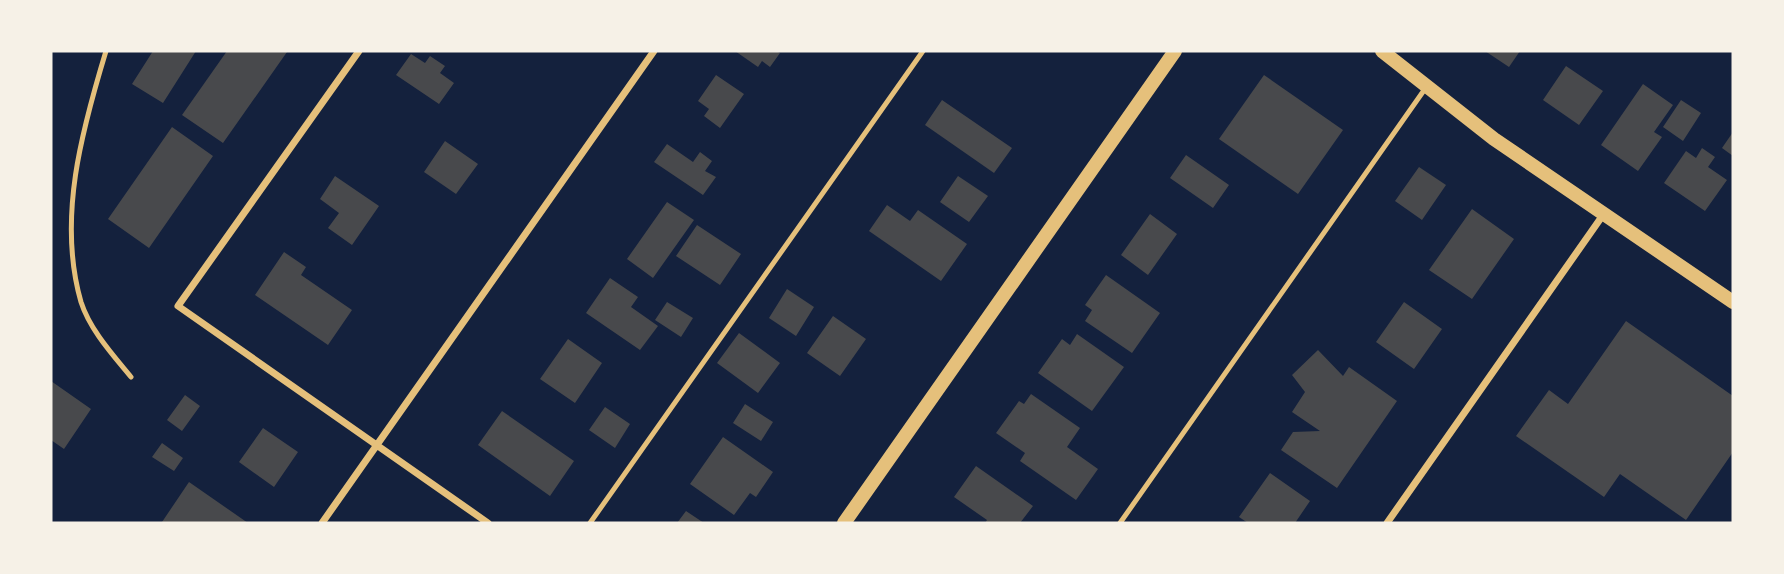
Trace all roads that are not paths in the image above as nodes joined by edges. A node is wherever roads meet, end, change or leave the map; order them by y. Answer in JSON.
{"nodes":[{"id":1,"x":106,"y":51,"type":"edge"},
{"id":2,"x":359,"y":51,"type":"edge"},
{"id":3,"x":654,"y":51,"type":"edge"},
{"id":4,"x":923,"y":51,"type":"edge"},
{"id":5,"x":1175,"y":51,"type":"edge"},
{"id":6,"x":1382,"y":51,"type":"edge"},
{"id":7,"x":1427,"y":86,"type":"junction"},
{"id":8,"x":1604,"y":215,"type":"junction"},
{"id":9,"x":1733,"y":302,"type":"edge"},
{"id":10,"x":131,"y":377,"type":"dead end"},
{"id":11,"x":377,"y":445,"type":"junction"},
{"id":12,"x":322,"y":523,"type":"edge"},
{"id":13,"x":488,"y":523,"type":"edge"},
{"id":14,"x":590,"y":523,"type":"edge"},
{"id":15,"x":844,"y":523,"type":"edge"},
{"id":16,"x":1120,"y":523,"type":"edge"},
{"id":17,"x":1387,"y":523,"type":"edge"}],
"edges":[{"from":1,"to":10,"type":"lane"},
{"from":2,"to":11,"type":"street"},
{"from":3,"to":11,"type":"street"},
{"from":4,"to":14,"type":"lane"},
{"from":5,"to":15,"type":"main road"},
{"from":6,"to":7,"type":"main road"},
{"from":7,"to":8,"type":"main road"},
{"from":7,"to":16,"type":"lane"},
{"from":8,"to":9,"type":"main road"},
{"from":8,"to":17,"type":"street"},
{"from":11,"to":12,"type":"street"},
{"from":11,"to":13,"type":"street"}]}
